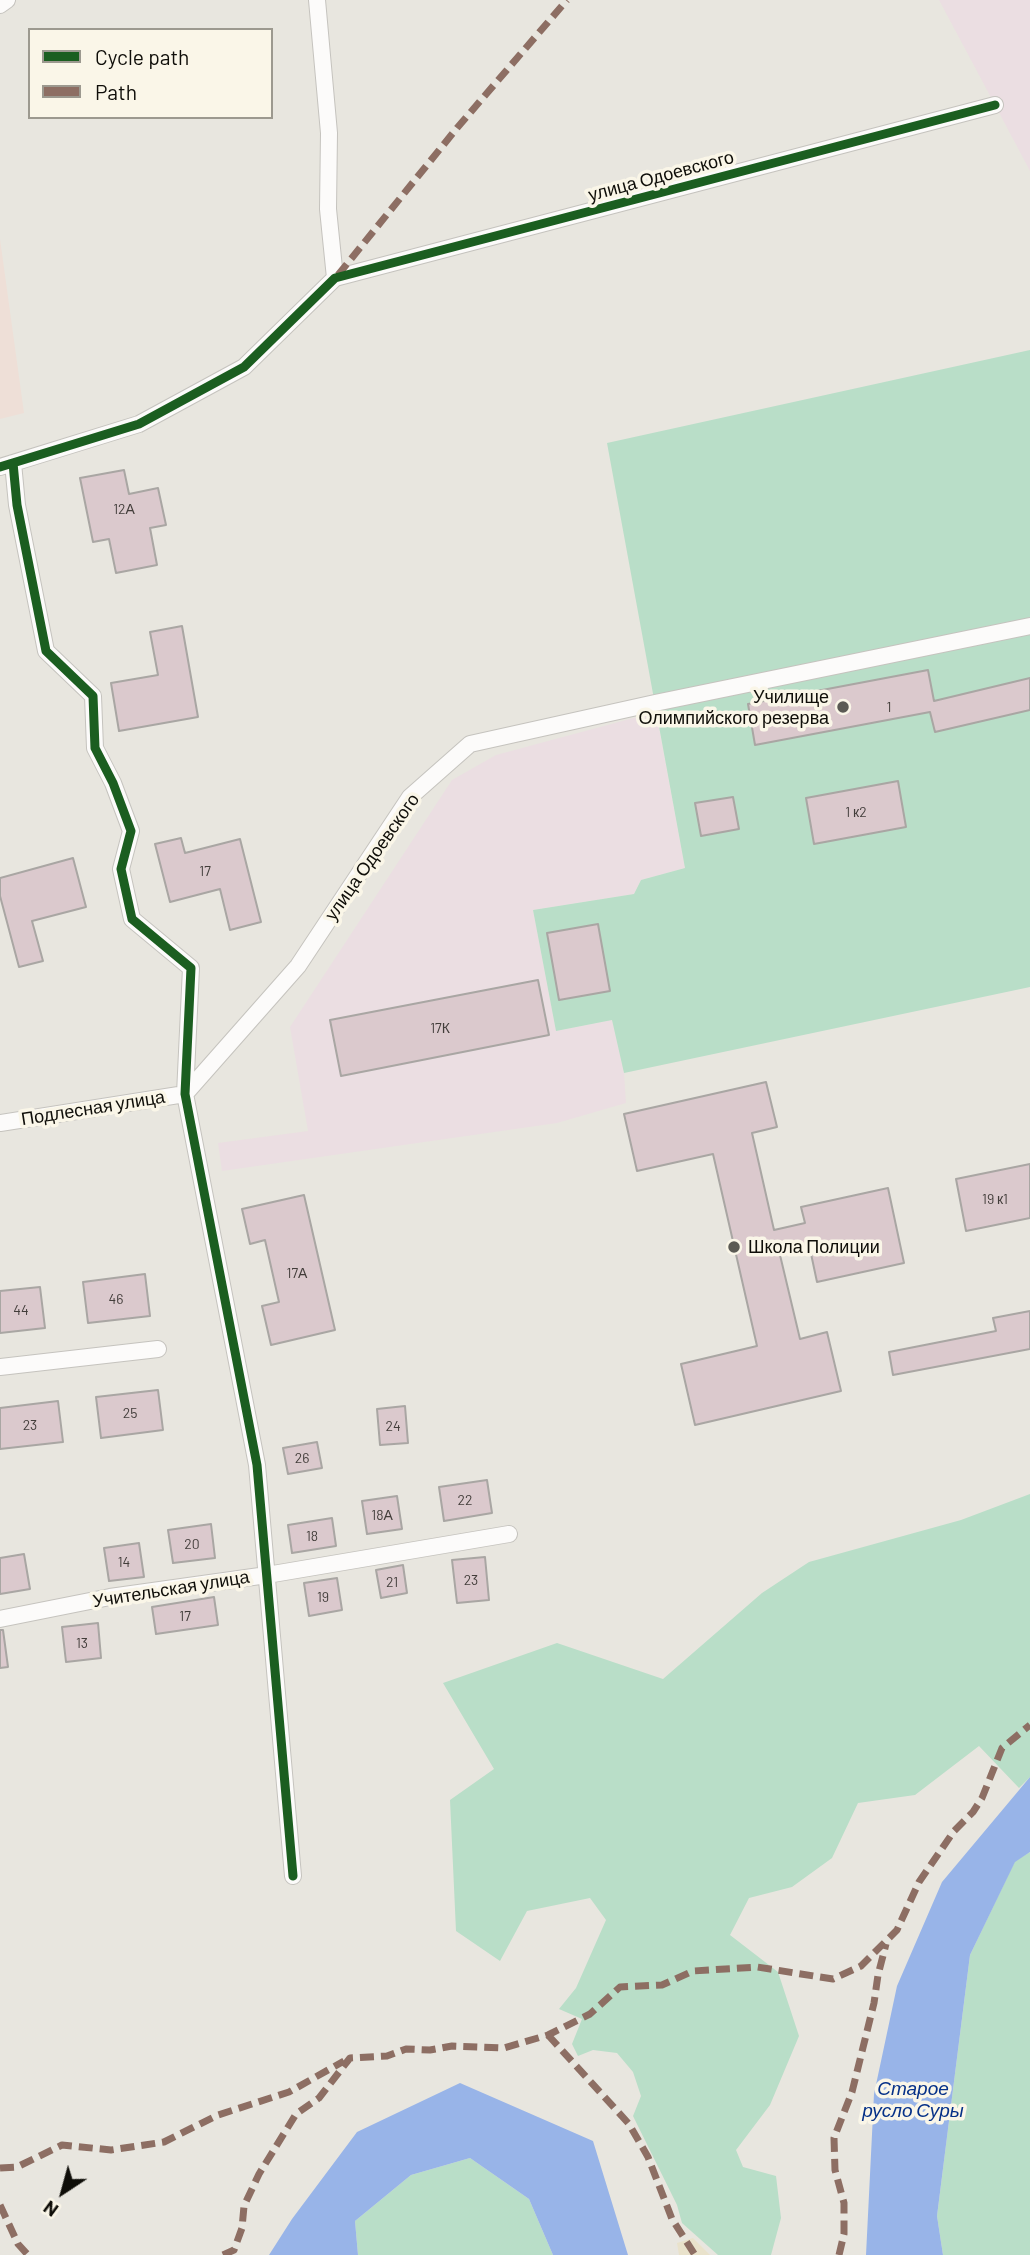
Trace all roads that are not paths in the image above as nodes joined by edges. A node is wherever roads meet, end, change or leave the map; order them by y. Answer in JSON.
{"nodes":[{"id":1,"x":7,"y":0,"type":"edge"},
{"id":2,"x":317,"y":0,"type":"edge"},
{"id":3,"x":0,"y":5,"type":"edge"},
{"id":4,"x":995,"y":105,"type":"dead end"},
{"id":5,"x":335,"y":278,"type":"junction"},
{"id":6,"x":7,"y":465,"type":"edge"},
{"id":7,"x":1030,"y":626,"type":"edge"},
{"id":8,"x":185,"y":1094,"type":"junction"},
{"id":9,"x":0,"y":1123,"type":"edge"},
{"id":10,"x":158,"y":1349,"type":"dead end"},
{"id":11,"x":0,"y":1367,"type":"edge"},
{"id":12,"x":509,"y":1534,"type":"dead end"},
{"id":13,"x":267,"y":1574,"type":"junction"},
{"id":14,"x":0,"y":1619,"type":"edge"},
{"id":15,"x":293,"y":1876,"type":"dead end"}],
"edges":[{"from":1,"to":3,"type":"street"},
{"from":2,"to":5,"type":"street"},
{"from":4,"to":5,"type":"street","name":"улица Одоевского"},
{"from":5,"to":6,"type":"street"},
{"from":6,"to":8,"type":"street"},
{"from":7,"to":8,"type":"street","name":"улица Одоевского"},
{"from":8,"to":9,"type":"street","name":"Подлесная улица"},
{"from":8,"to":13,"type":"street"},
{"from":10,"to":11,"type":"street"},
{"from":12,"to":13,"type":"street","name":"Учительская улица"},
{"from":13,"to":14,"type":"street","name":"Учительская улица"},
{"from":13,"to":15,"type":"street"}]}
